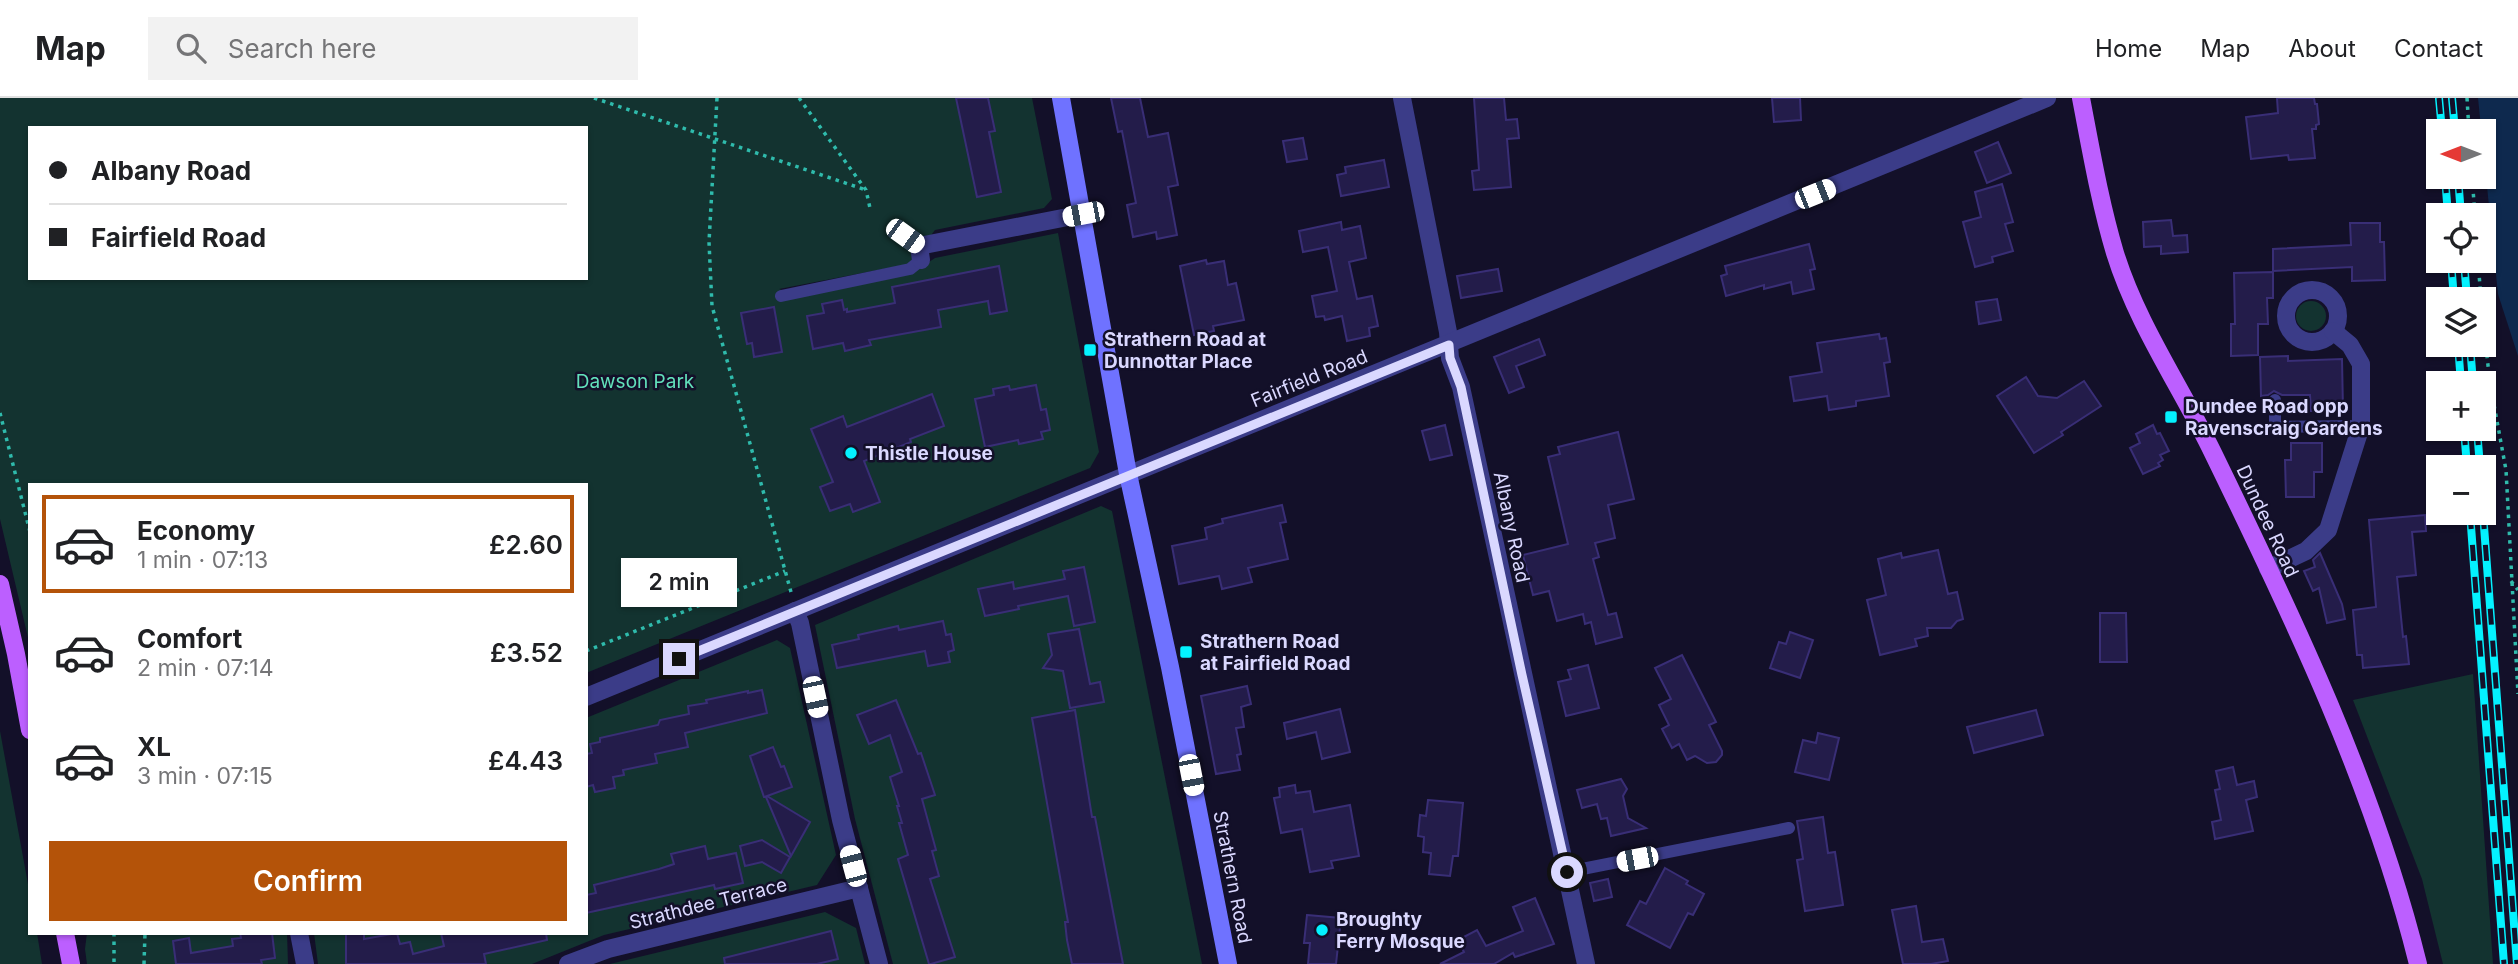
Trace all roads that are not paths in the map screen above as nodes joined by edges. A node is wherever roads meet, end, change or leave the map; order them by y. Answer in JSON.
{"nodes":[{"id":1,"x":1061,"y":98,"type":"edge"},
{"id":2,"x":1402,"y":98,"type":"edge"},
{"id":3,"x":2048,"y":98,"type":"edge"},
{"id":4,"x":2081,"y":98,"type":"edge"},
{"id":5,"x":1083,"y":214,"type":"junction"},
{"id":6,"x":915,"y":247,"type":"joint"},
{"id":7,"x":781,"y":296,"type":"dead end"},
{"id":8,"x":2333,"y":331,"type":"dead end"},
{"id":9,"x":1449,"y":345,"type":"junction"},
{"id":10,"x":2275,"y":400,"type":"dead end"},
{"id":11,"x":2361,"y":426,"type":"junction"},
{"id":12,"x":1128,"y":474,"type":"junction"},
{"id":13,"x":2268,"y":569,"type":"junction"},
{"id":14,"x":0,"y":584,"type":"edge"},
{"id":15,"x":795,"y":611,"type":"junction"},
{"id":16,"x":588,"y":696,"type":"edge"},
{"id":17,"x":28,"y":719,"type":"edge"},
{"id":18,"x":1788,"y":828,"type":"dead end"},
{"id":19,"x":1567,"y":872,"type":"junction"},
{"id":20,"x":859,"y":888,"type":"junction"},
{"id":21,"x":65,"y":935,"type":"edge"},
{"id":22,"x":299,"y":935,"type":"edge"},
{"id":23,"x":71,"y":964,"type":"edge"},
{"id":24,"x":304,"y":964,"type":"edge"},
{"id":25,"x":568,"y":964,"type":"edge"},
{"id":26,"x":879,"y":964,"type":"edge"},
{"id":27,"x":1228,"y":964,"type":"edge"},
{"id":28,"x":1586,"y":964,"type":"edge"},
{"id":29,"x":2418,"y":964,"type":"edge"}],
"edges":[{"from":1,"to":5,"type":"street","name":"Strathern Road"},
{"from":2,"to":9,"type":"street","name":"Albany Road"},
{"from":3,"to":9,"type":"street","name":"Fairfield Road"},
{"from":4,"to":13,"type":"main road","name":"Dundee Road"},
{"from":5,"to":6,"type":"street"},
{"from":5,"to":12,"type":"street","name":"Strathern Road"},
{"from":6,"to":7,"type":"lane"},
{"from":8,"to":11,"type":"street"},
{"from":9,"to":12,"type":"street","name":"Fairfield Road"},
{"from":9,"to":19,"type":"street","name":"Albany Road"},
{"from":10,"to":11,"type":"lane"},
{"from":11,"to":13,"type":"street"},
{"from":12,"to":15,"type":"street","name":"Fairfield Road"},
{"from":12,"to":27,"type":"street","name":"Strathern Road"},
{"from":13,"to":29,"type":"main road","name":"Dundee Road"},
{"from":14,"to":17,"type":"main road"},
{"from":15,"to":16,"type":"street","name":"Fairfield Road"},
{"from":15,"to":20,"type":"street"},
{"from":18,"to":19,"type":"lane"},
{"from":19,"to":28,"type":"street","name":"Albany Road"},
{"from":20,"to":25,"type":"street","name":"Strathdee Terrace"},
{"from":20,"to":26,"type":"street"},
{"from":21,"to":23,"type":"main road"},
{"from":22,"to":24,"type":"street"}]}
